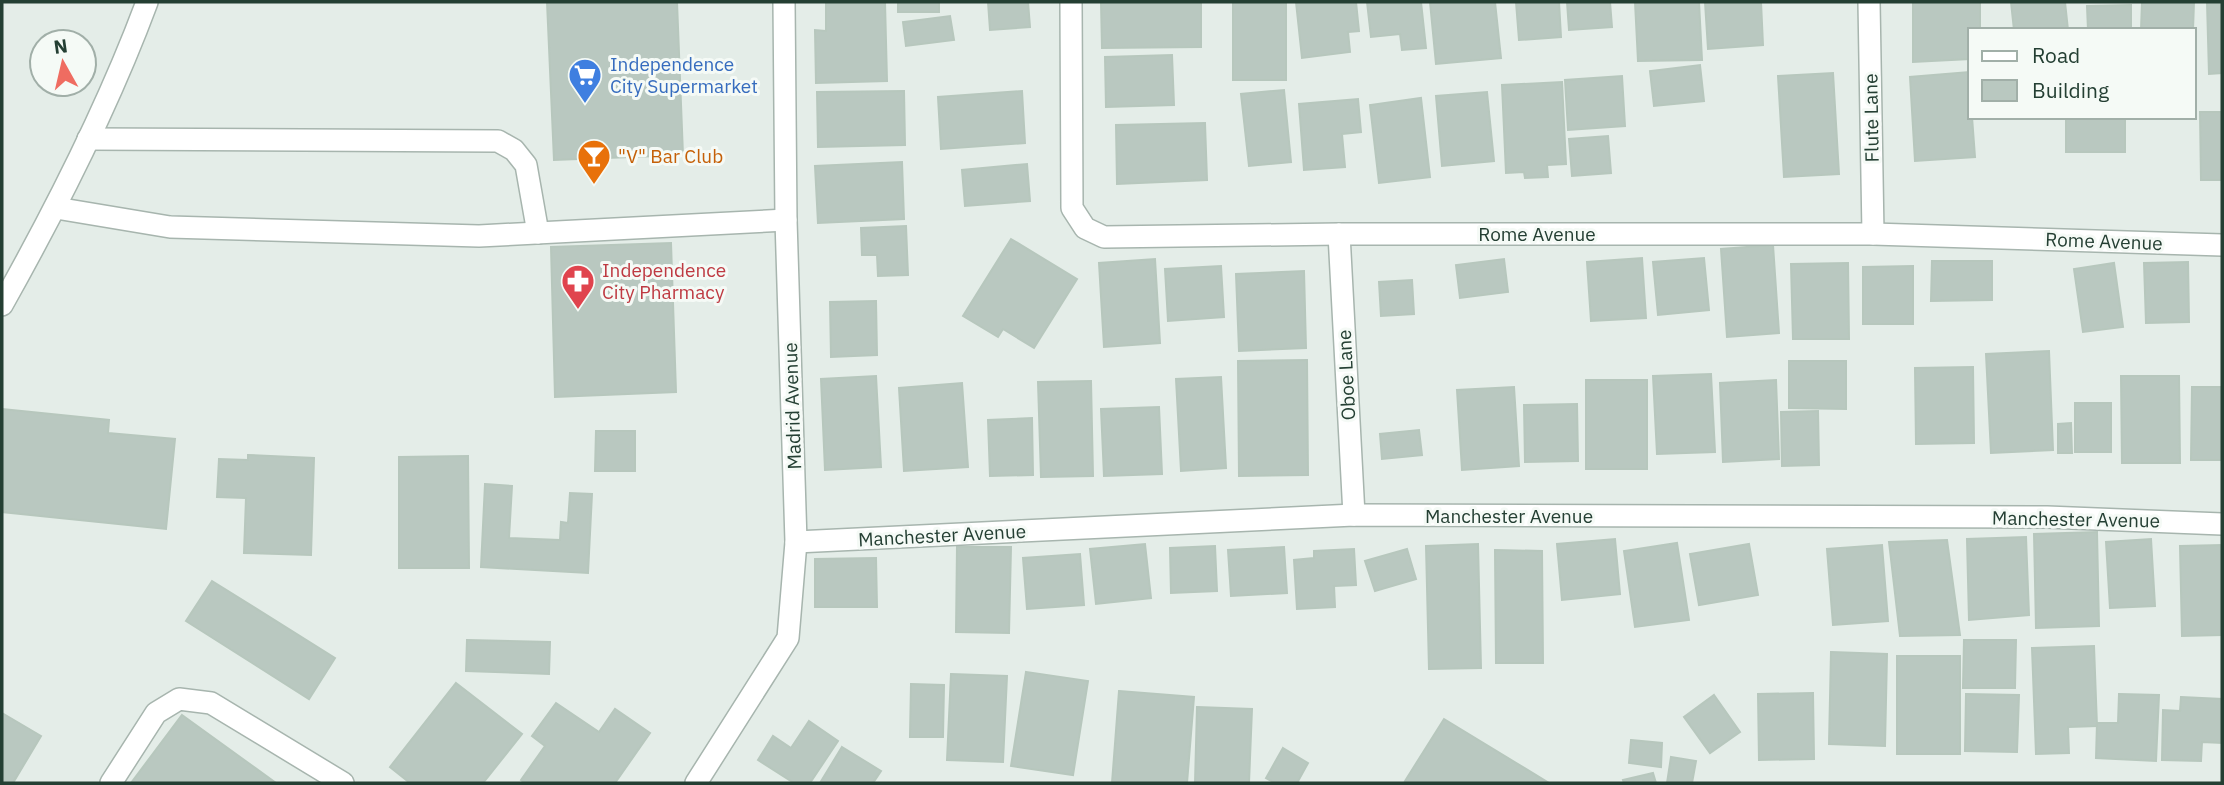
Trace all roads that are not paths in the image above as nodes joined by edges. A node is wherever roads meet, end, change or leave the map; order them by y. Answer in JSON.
{"nodes":[{"id":1,"x":147,"y":2,"type":"edge"},
{"id":2,"x":784,"y":2,"type":"edge"},
{"id":3,"x":1071,"y":2,"type":"edge"},
{"id":4,"x":1869,"y":2,"type":"edge"},
{"id":5,"x":88,"y":139,"type":"junction"},
{"id":6,"x":56,"y":208,"type":"junction"},
{"id":7,"x":786,"y":220,"type":"junction"},
{"id":8,"x":538,"y":233,"type":"junction"},
{"id":9,"x":1339,"y":234,"type":"junction"},
{"id":10,"x":1873,"y":234,"type":"junction"},
{"id":11,"x":2222,"y":245,"type":"edge"},
{"id":12,"x":2,"y":305,"type":"edge"},
{"id":13,"x":1354,"y":515,"type":"junction"},
{"id":14,"x":2222,"y":524,"type":"edge"},
{"id":15,"x":796,"y":542,"type":"junction"},
{"id":16,"x":111,"y":783,"type":"edge"},
{"id":17,"x":343,"y":783,"type":"edge"},
{"id":18,"x":696,"y":783,"type":"edge"}],
"edges":[{"from":1,"to":5,"type":"street"},
{"from":2,"to":7,"type":"street","name":"Madrid Avenue"},
{"from":3,"to":9,"type":"street","name":"Rome Avenue"},
{"from":4,"to":10,"type":"street","name":"Flute Lane"},
{"from":5,"to":6,"type":"street"},
{"from":5,"to":8,"type":"street"},
{"from":6,"to":8,"type":"street"},
{"from":6,"to":12,"type":"street"},
{"from":7,"to":8,"type":"street"},
{"from":7,"to":15,"type":"street","name":"Madrid Avenue"},
{"from":9,"to":10,"type":"street","name":"Rome Avenue"},
{"from":9,"to":13,"type":"street","name":"Oboe Lane"},
{"from":10,"to":11,"type":"street","name":"Rome Avenue"},
{"from":13,"to":14,"type":"street","name":"Manchester Avenue"},
{"from":13,"to":15,"type":"street","name":"Manchester Avenue"},
{"from":15,"to":18,"type":"street","name":"Madrid Avenue"},
{"from":16,"to":17,"type":"street"}]}
